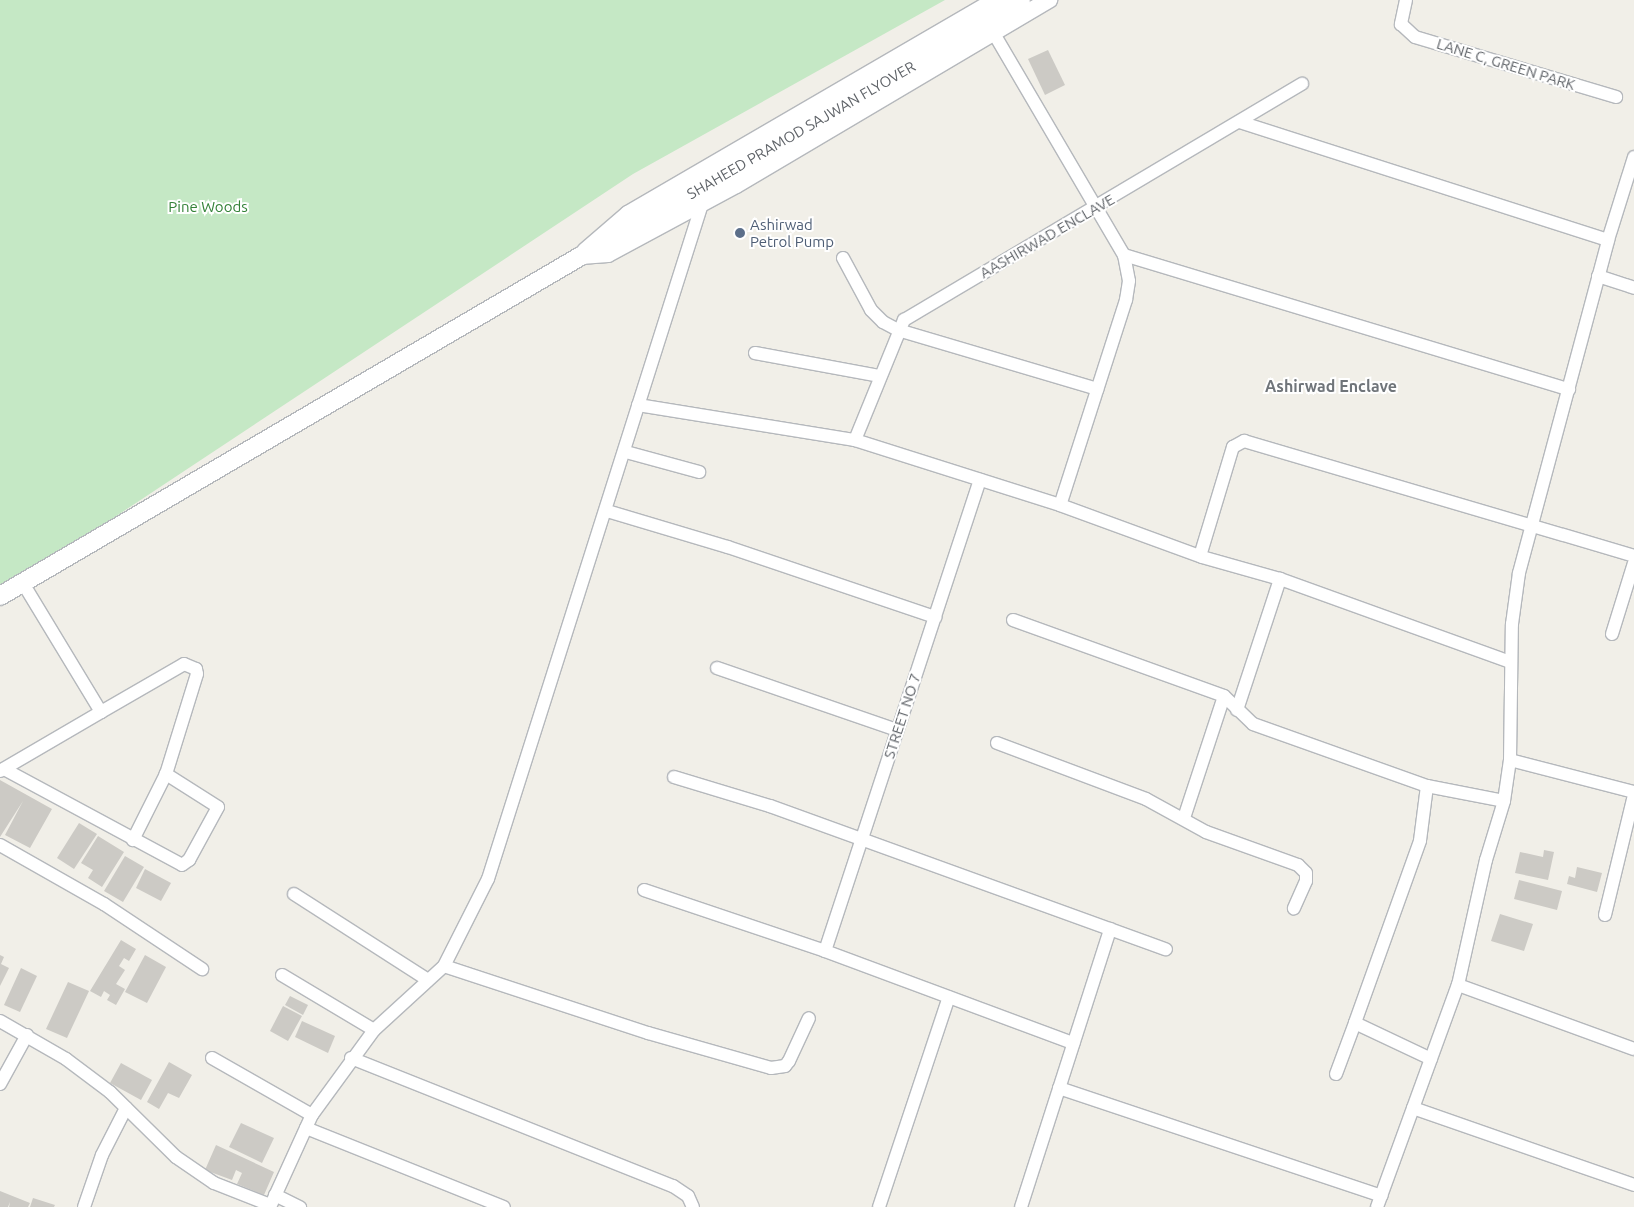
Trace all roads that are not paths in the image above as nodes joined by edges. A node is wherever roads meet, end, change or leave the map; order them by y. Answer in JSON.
{"nodes":[{"id":1,"x":996,"y":0,"type":"edge"},
{"id":2,"x":1021,"y":0,"type":"edge"},
{"id":3,"x":1049,"y":0,"type":"edge"},
{"id":4,"x":1406,"y":0,"type":"edge"},
{"id":5,"x":993,"y":32,"type":"junction"},
{"id":6,"x":1302,"y":84,"type":"dead end"},
{"id":7,"x":1616,"y":97,"type":"dead end"},
{"id":8,"x":1240,"y":122,"type":"junction"},
{"id":9,"x":1633,"y":165,"type":"edge"},
{"id":10,"x":702,"y":204,"type":"junction"},
{"id":11,"x":1095,"y":209,"type":"junction"},
{"id":12,"x":1608,"y":240,"type":"junction"},
{"id":13,"x":1124,"y":255,"type":"junction"},
{"id":14,"x":580,"y":256,"type":"junction"},
{"id":15,"x":843,"y":258,"type":"dead end"},
{"id":16,"x":1598,"y":276,"type":"junction"},
{"id":17,"x":1634,"y":288,"type":"edge"},
{"id":18,"x":898,"y":330,"type":"junction"},
{"id":19,"x":755,"y":353,"type":"dead end"},
{"id":20,"x":879,"y":376,"type":"junction"},
{"id":21,"x":1097,"y":389,"type":"junction"},
{"id":22,"x":1569,"y":389,"type":"junction"},
{"id":23,"x":638,"y":405,"type":"junction"},
{"id":24,"x":855,"y":440,"type":"junction"},
{"id":25,"x":626,"y":452,"type":"junction"},
{"id":26,"x":699,"y":472,"type":"dead end"},
{"id":27,"x":980,"y":480,"type":"junction"},
{"id":28,"x":1060,"y":505,"type":"junction"},
{"id":29,"x":607,"y":511,"type":"junction"},
{"id":30,"x":1530,"y":523,"type":"junction"},
{"id":31,"x":1200,"y":556,"type":"junction"},
{"id":32,"x":1634,"y":556,"type":"edge"},
{"id":33,"x":1634,"y":563,"type":"edge"},
{"id":34,"x":1280,"y":579,"type":"junction"},
{"id":35,"x":23,"y":583,"type":"junction"},
{"id":36,"x":0,"y":596,"type":"edge"},
{"id":37,"x":935,"y":617,"type":"junction"},
{"id":38,"x":1013,"y":620,"type":"dead end"},
{"id":39,"x":1612,"y":634,"type":"dead end"},
{"id":40,"x":1511,"y":662,"type":"junction"},
{"id":41,"x":718,"y":668,"type":"dead end"},
{"id":42,"x":1224,"y":696,"type":"junction"},
{"id":43,"x":1237,"y":710,"type":"junction"},
{"id":44,"x":101,"y":712,"type":"junction"},
{"id":45,"x":898,"y":730,"type":"junction"},
{"id":46,"x":997,"y":743,"type":"dead end"},
{"id":47,"x":1510,"y":760,"type":"junction"},
{"id":48,"x":2,"y":770,"type":"edge"},
{"id":49,"x":166,"y":774,"type":"junction"},
{"id":50,"x":674,"y":777,"type":"dead end"},
{"id":51,"x":1427,"y":786,"type":"junction"},
{"id":52,"x":1634,"y":794,"type":"edge"},
{"id":53,"x":1504,"y":801,"type":"junction"},
{"id":54,"x":1184,"y":818,"type":"junction"},
{"id":55,"x":134,"y":840,"type":"junction"},
{"id":56,"x":861,"y":841,"type":"junction"},
{"id":57,"x":0,"y":845,"type":"edge"},
{"id":58,"x":644,"y":890,"type":"dead end"},
{"id":59,"x":294,"y":894,"type":"dead end"},
{"id":60,"x":1294,"y":908,"type":"dead end"},
{"id":61,"x":1605,"y":915,"type":"dead end"},
{"id":62,"x":1110,"y":929,"type":"junction"},
{"id":63,"x":1166,"y":949,"type":"dead end"},
{"id":64,"x":824,"y":952,"type":"junction"},
{"id":65,"x":444,"y":966,"type":"junction"},
{"id":66,"x":202,"y":969,"type":"dead end"},
{"id":67,"x":282,"y":975,"type":"dead end"},
{"id":68,"x":428,"y":980,"type":"junction"},
{"id":69,"x":1458,"y":985,"type":"junction"},
{"id":70,"x":949,"y":997,"type":"junction"},
{"id":71,"x":809,"y":1018,"type":"dead end"},
{"id":72,"x":0,"y":1021,"type":"edge"},
{"id":73,"x":1355,"y":1023,"type":"junction"},
{"id":74,"x":374,"y":1030,"type":"junction"},
{"id":75,"x":27,"y":1035,"type":"junction"},
{"id":76,"x":1073,"y":1043,"type":"junction"},
{"id":77,"x":1634,"y":1048,"type":"edge"},
{"id":78,"x":212,"y":1058,"type":"dead end"},
{"id":79,"x":352,"y":1058,"type":"junction"},
{"id":80,"x":1431,"y":1059,"type":"junction"},
{"id":81,"x":1336,"y":1074,"type":"dead end"},
{"id":82,"x":0,"y":1084,"type":"edge"},
{"id":83,"x":1059,"y":1088,"type":"junction"},
{"id":84,"x":126,"y":1108,"type":"junction"},
{"id":85,"x":1413,"y":1108,"type":"junction"},
{"id":86,"x":312,"y":1115,"type":"junction"},
{"id":87,"x":306,"y":1128,"type":"junction"},
{"id":88,"x":1634,"y":1185,"type":"edge"},
{"id":89,"x":272,"y":1202,"type":"edge"},
{"id":90,"x":1379,"y":1202,"type":"edge"},
{"id":91,"x":84,"y":1207,"type":"edge"},
{"id":92,"x":300,"y":1207,"type":"edge"},
{"id":93,"x":504,"y":1207,"type":"edge"},
{"id":94,"x":693,"y":1207,"type":"edge"},
{"id":95,"x":880,"y":1207,"type":"edge"},
{"id":96,"x":1023,"y":1207,"type":"edge"}],
"edges":[{"from":1,"to":14,"type":"street"},
{"from":2,"to":14,"type":"main road","name":"SHAHEED PRAMOD SAJWAN FLYOVER"},
{"from":3,"to":5,"type":"street"},
{"from":4,"to":7,"type":"street","name":"LANE C, GREEN PARK"},
{"from":5,"to":10,"type":"street"},
{"from":5,"to":11,"type":"street"},
{"from":6,"to":8,"type":"street","name":"AASHIRWAD ENCLAVE"},
{"from":8,"to":11,"type":"street","name":"AASHIRWAD ENCLAVE"},
{"from":8,"to":12,"type":"street"},
{"from":9,"to":12,"type":"street"},
{"from":10,"to":14,"type":"street"},
{"from":10,"to":23,"type":"street"},
{"from":11,"to":13,"type":"street"},
{"from":11,"to":18,"type":"street","name":"AASHIRWAD ENCLAVE"},
{"from":12,"to":16,"type":"street"},
{"from":13,"to":21,"type":"street"},
{"from":13,"to":22,"type":"street"},
{"from":14,"to":35,"type":"main road","name":"SHAHEED PRAMOD SAJWAN FLYOVER"},
{"from":15,"to":18,"type":"street"},
{"from":16,"to":17,"type":"street"},
{"from":16,"to":22,"type":"street"},
{"from":18,"to":20,"type":"street","name":"AASHIRWAD ENCLAVE"},
{"from":18,"to":21,"type":"street"},
{"from":19,"to":20,"type":"street"},
{"from":20,"to":24,"type":"street","name":"AASHIRWAD ENCLAVE"},
{"from":21,"to":28,"type":"street"},
{"from":22,"to":30,"type":"street"},
{"from":23,"to":24,"type":"street"},
{"from":23,"to":25,"type":"street"},
{"from":24,"to":27,"type":"street"},
{"from":25,"to":26,"type":"street"},
{"from":25,"to":29,"type":"street"},
{"from":27,"to":28,"type":"street"},
{"from":27,"to":37,"type":"street","name":"STREET NO 7"},
{"from":28,"to":31,"type":"street"},
{"from":29,"to":37,"type":"street"},
{"from":29,"to":65,"type":"street"},
{"from":30,"to":31,"type":"street"},
{"from":30,"to":32,"type":"street"},
{"from":30,"to":40,"type":"street"},
{"from":31,"to":34,"type":"street"},
{"from":33,"to":39,"type":"street"},
{"from":34,"to":40,"type":"street"},
{"from":34,"to":43,"type":"street"},
{"from":35,"to":36,"type":"main road","name":"SHAHEED PRAMOD SAJWAN FLYOVER"},
{"from":35,"to":44,"type":"street"},
{"from":37,"to":45,"type":"street","name":"STREET NO 7"},
{"from":38,"to":42,"type":"street"},
{"from":40,"to":47,"type":"street"},
{"from":41,"to":45,"type":"street"},
{"from":42,"to":43,"type":"street"},
{"from":42,"to":54,"type":"street"},
{"from":43,"to":51,"type":"street"},
{"from":44,"to":48,"type":"street"},
{"from":44,"to":49,"type":"street"},
{"from":45,"to":56,"type":"street","name":"STREET NO 7"},
{"from":46,"to":54,"type":"street"},
{"from":47,"to":52,"type":"street"},
{"from":47,"to":53,"type":"street"},
{"from":48,"to":55,"type":"street"},
{"from":49,"to":55,"type":"street"},
{"from":49,"to":55,"type":"street"},
{"from":50,"to":56,"type":"street"},
{"from":51,"to":53,"type":"street"},
{"from":51,"to":73,"type":"street"},
{"from":52,"to":61,"type":"street"},
{"from":53,"to":69,"type":"street"},
{"from":54,"to":60,"type":"street"},
{"from":56,"to":62,"type":"street"},
{"from":56,"to":64,"type":"street","name":"STREET NO 7"},
{"from":57,"to":66,"type":"street"},
{"from":58,"to":64,"type":"street"},
{"from":59,"to":68,"type":"street"},
{"from":62,"to":63,"type":"street"},
{"from":62,"to":76,"type":"street"},
{"from":64,"to":70,"type":"street"},
{"from":65,"to":68,"type":"street"},
{"from":65,"to":71,"type":"street"},
{"from":67,"to":74,"type":"street"},
{"from":68,"to":74,"type":"street"},
{"from":69,"to":77,"type":"street"},
{"from":69,"to":80,"type":"street"},
{"from":70,"to":76,"type":"street"},
{"from":70,"to":95,"type":"street"},
{"from":72,"to":75,"type":"street"},
{"from":73,"to":80,"type":"street"},
{"from":73,"to":81,"type":"street"},
{"from":74,"to":79,"type":"street"},
{"from":75,"to":82,"type":"street"},
{"from":75,"to":84,"type":"street"},
{"from":76,"to":83,"type":"street"},
{"from":78,"to":86,"type":"street"},
{"from":79,"to":86,"type":"street"},
{"from":79,"to":94,"type":"street"},
{"from":80,"to":85,"type":"street"},
{"from":83,"to":90,"type":"street"},
{"from":83,"to":96,"type":"street"},
{"from":84,"to":89,"type":"street"},
{"from":84,"to":91,"type":"street"},
{"from":85,"to":88,"type":"street"},
{"from":85,"to":90,"type":"street"},
{"from":86,"to":87,"type":"street"},
{"from":87,"to":89,"type":"street"},
{"from":87,"to":93,"type":"street"},
{"from":89,"to":92,"type":"street"}]}
